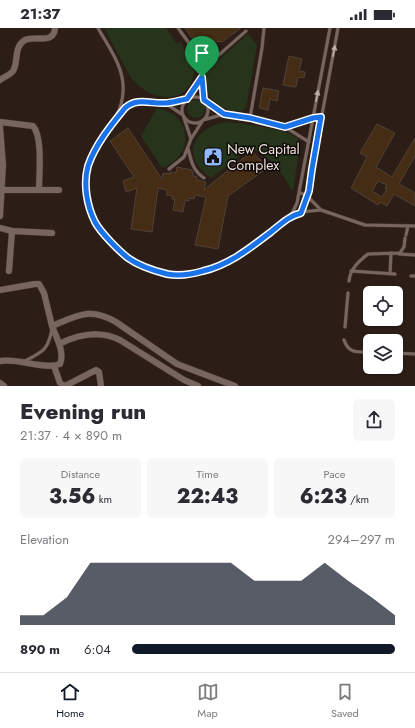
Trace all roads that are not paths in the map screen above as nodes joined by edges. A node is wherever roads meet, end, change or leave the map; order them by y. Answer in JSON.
{"nodes":[{"id":1,"x":55,"y":28,"type":"edge"},
{"id":2,"x":98,"y":28,"type":"edge"},
{"id":3,"x":178,"y":28,"type":"edge"},
{"id":4,"x":264,"y":28,"type":"edge"},
{"id":5,"x":330,"y":28,"type":"edge"},
{"id":6,"x":338,"y":28,"type":"edge"},
{"id":7,"x":246,"y":31,"type":"dead end"},
{"id":8,"x":203,"y":69,"type":"junction"},
{"id":9,"x":202,"y":77,"type":"junction"},
{"id":10,"x":0,"y":80,"type":"edge"},
{"id":11,"x":187,"y":99,"type":"junction"},
{"id":12,"x":204,"y":100,"type":"junction"},
{"id":13,"x":165,"y":103,"type":"junction"},
{"id":14,"x":224,"y":114,"type":"junction"},
{"id":15,"x":183,"y":115,"type":"junction"},
{"id":16,"x":321,"y":117,"type":"junction"},
{"id":17,"x":250,"y":118,"type":"junction"},
{"id":18,"x":313,"y":118,"type":"junction"},
{"id":19,"x":116,"y":119,"type":"junction"},
{"id":20,"x":203,"y":120,"type":"junction"},
{"id":21,"x":0,"y":122,"type":"edge"},
{"id":22,"x":0,"y":127,"type":"edge"},
{"id":23,"x":285,"y":127,"type":"junction"},
{"id":24,"x":191,"y":138,"type":"junction"},
{"id":25,"x":308,"y":142,"type":"junction"},
{"id":26,"x":188,"y":148,"type":"junction"},
{"id":27,"x":169,"y":169,"type":"dead end"},
{"id":28,"x":204,"y":178,"type":"dead end"},
{"id":29,"x":2,"y":190,"type":"junction"},
{"id":30,"x":38,"y":190,"type":"junction"},
{"id":31,"x":59,"y":190,"type":"dead end"},
{"id":32,"x":299,"y":192,"type":"junction"},
{"id":33,"x":307,"y":196,"type":"junction"},
{"id":34,"x":321,"y":210,"type":"junction"},
{"id":35,"x":301,"y":213,"type":"junction"},
{"id":36,"x":0,"y":216,"type":"edge"},
{"id":37,"x":291,"y":216,"type":"junction"},
{"id":38,"x":408,"y":226,"type":"junction"},
{"id":39,"x":415,"y":226,"type":"edge"},
{"id":40,"x":0,"y":228,"type":"edge"},
{"id":41,"x":12,"y":231,"type":"junction"},
{"id":42,"x":52,"y":233,"type":"dead end"},
{"id":43,"x":391,"y":253,"type":"junction"},
{"id":44,"x":397,"y":254,"type":"junction"},
{"id":45,"x":415,"y":255,"type":"edge"},
{"id":46,"x":9,"y":271,"type":"dead end"},
{"id":47,"x":351,"y":271,"type":"junction"},
{"id":48,"x":390,"y":274,"type":"junction"},
{"id":49,"x":395,"y":274,"type":"dead end"},
{"id":50,"x":411,"y":276,"type":"dead end"},
{"id":51,"x":415,"y":276,"type":"edge"},
{"id":52,"x":349,"y":281,"type":"dead end"},
{"id":53,"x":0,"y":290,"type":"edge"},
{"id":54,"x":348,"y":293,"type":"dead end"},
{"id":55,"x":52,"y":327,"type":"junction"},
{"id":56,"x":345,"y":327,"type":"dead end"},
{"id":57,"x":344,"y":340,"type":"dead end"},
{"id":58,"x":59,"y":344,"type":"junction"},
{"id":59,"x":363,"y":352,"type":"edge"},
{"id":60,"x":403,"y":353,"type":"edge"},
{"id":61,"x":415,"y":354,"type":"edge"},
{"id":62,"x":0,"y":360,"type":"edge"},
{"id":63,"x":23,"y":362,"type":"junction"},
{"id":64,"x":54,"y":366,"type":"junction"},
{"id":65,"x":0,"y":383,"type":"edge"},
{"id":66,"x":183,"y":383,"type":"edge"},
{"id":67,"x":4,"y":386,"type":"edge"},
{"id":68,"x":101,"y":386,"type":"edge"},
{"id":69,"x":198,"y":386,"type":"edge"},
{"id":70,"x":235,"y":386,"type":"edge"}],
"edges":[{"from":1,"to":10,"type":"street"},
{"from":2,"to":19,"type":"lane"},
{"from":3,"to":8,"type":"lane"},
{"from":4,"to":17,"type":"lane"},
{"from":18,"to":5,"type":"lane","one_way":true},
{"from":16,"to":6,"type":"lane","one_way":true},
{"from":7,"to":8,"type":"lane"},
{"from":8,"to":9,"type":"lane"},
{"from":9,"to":11,"type":"lane"},
{"from":9,"to":12,"type":"lane"},
{"from":11,"to":12,"type":"lane"},
{"from":11,"to":13,"type":"lane"},
{"from":11,"to":15,"type":"lane"},
{"from":12,"to":14,"type":"lane"},
{"from":12,"to":20,"type":"lane"},
{"from":13,"to":15,"type":"lane"},
{"from":13,"to":19,"type":"lane"},
{"from":14,"to":17,"type":"lane"},
{"from":14,"to":20,"type":"lane"},
{"from":15,"to":20,"type":"lane"},
{"from":15,"to":24,"type":"lane"},
{"from":16,"to":18,"type":"lane"},
{"from":16,"to":33,"type":"lane"},
{"from":17,"to":23,"type":"lane"},
{"from":18,"to":23,"type":"lane"},
{"from":18,"to":25,"type":"lane"},
{"from":19,"to":37,"type":"lane"},
{"from":20,"to":24,"type":"lane"},
{"from":21,"to":30,"type":"street"},
{"from":22,"to":29,"type":"street"},
{"from":23,"to":25,"type":"lane"},
{"from":24,"to":26,"type":"lane"},
{"from":25,"to":32,"type":"lane"},
{"from":26,"to":27,"type":"lane"},
{"from":26,"to":28,"type":"lane"},
{"from":29,"to":30,"type":"street"},
{"from":29,"to":36,"type":"street"},
{"from":30,"to":31,"type":"street"},
{"from":32,"to":33,"type":"lane"},
{"from":32,"to":37,"type":"lane"},
{"from":33,"to":34,"type":"lane"},
{"from":33,"to":35,"type":"lane"},
{"from":34,"to":35,"type":"lane"},
{"from":34,"to":38,"type":"lane"},
{"from":35,"to":37,"type":"lane"},
{"from":38,"to":39,"type":"lane"},
{"from":38,"to":44,"type":"lane"},
{"from":40,"to":41,"type":"street"},
{"from":41,"to":42,"type":"street"},
{"from":41,"to":46,"type":"street"},
{"from":43,"to":44,"type":"lane"},
{"from":43,"to":47,"type":"lane"},
{"from":43,"to":48,"type":"lane"},
{"from":44,"to":45,"type":"lane"},
{"from":47,"to":48,"type":"lane"},
{"from":47,"to":52,"type":"lane"},
{"from":48,"to":49,"type":"lane"},
{"from":50,"to":51,"type":"lane"},
{"from":53,"to":55,"type":"street"},
{"from":54,"to":56,"type":"lane"},
{"from":55,"to":58,"type":"street"},
{"from":55,"to":63,"type":"lane"},
{"from":55,"to":70,"type":"street"},
{"from":57,"to":59,"type":"lane"},
{"from":58,"to":64,"type":"street"},
{"from":58,"to":66,"type":"street"},
{"from":60,"to":61,"type":"lane"},
{"from":62,"to":63,"type":"street"},
{"from":63,"to":64,"type":"street"},
{"from":64,"to":68,"type":"street"},
{"from":65,"to":67,"type":"street"},
{"from":66,"to":69,"type":"street"}]}
